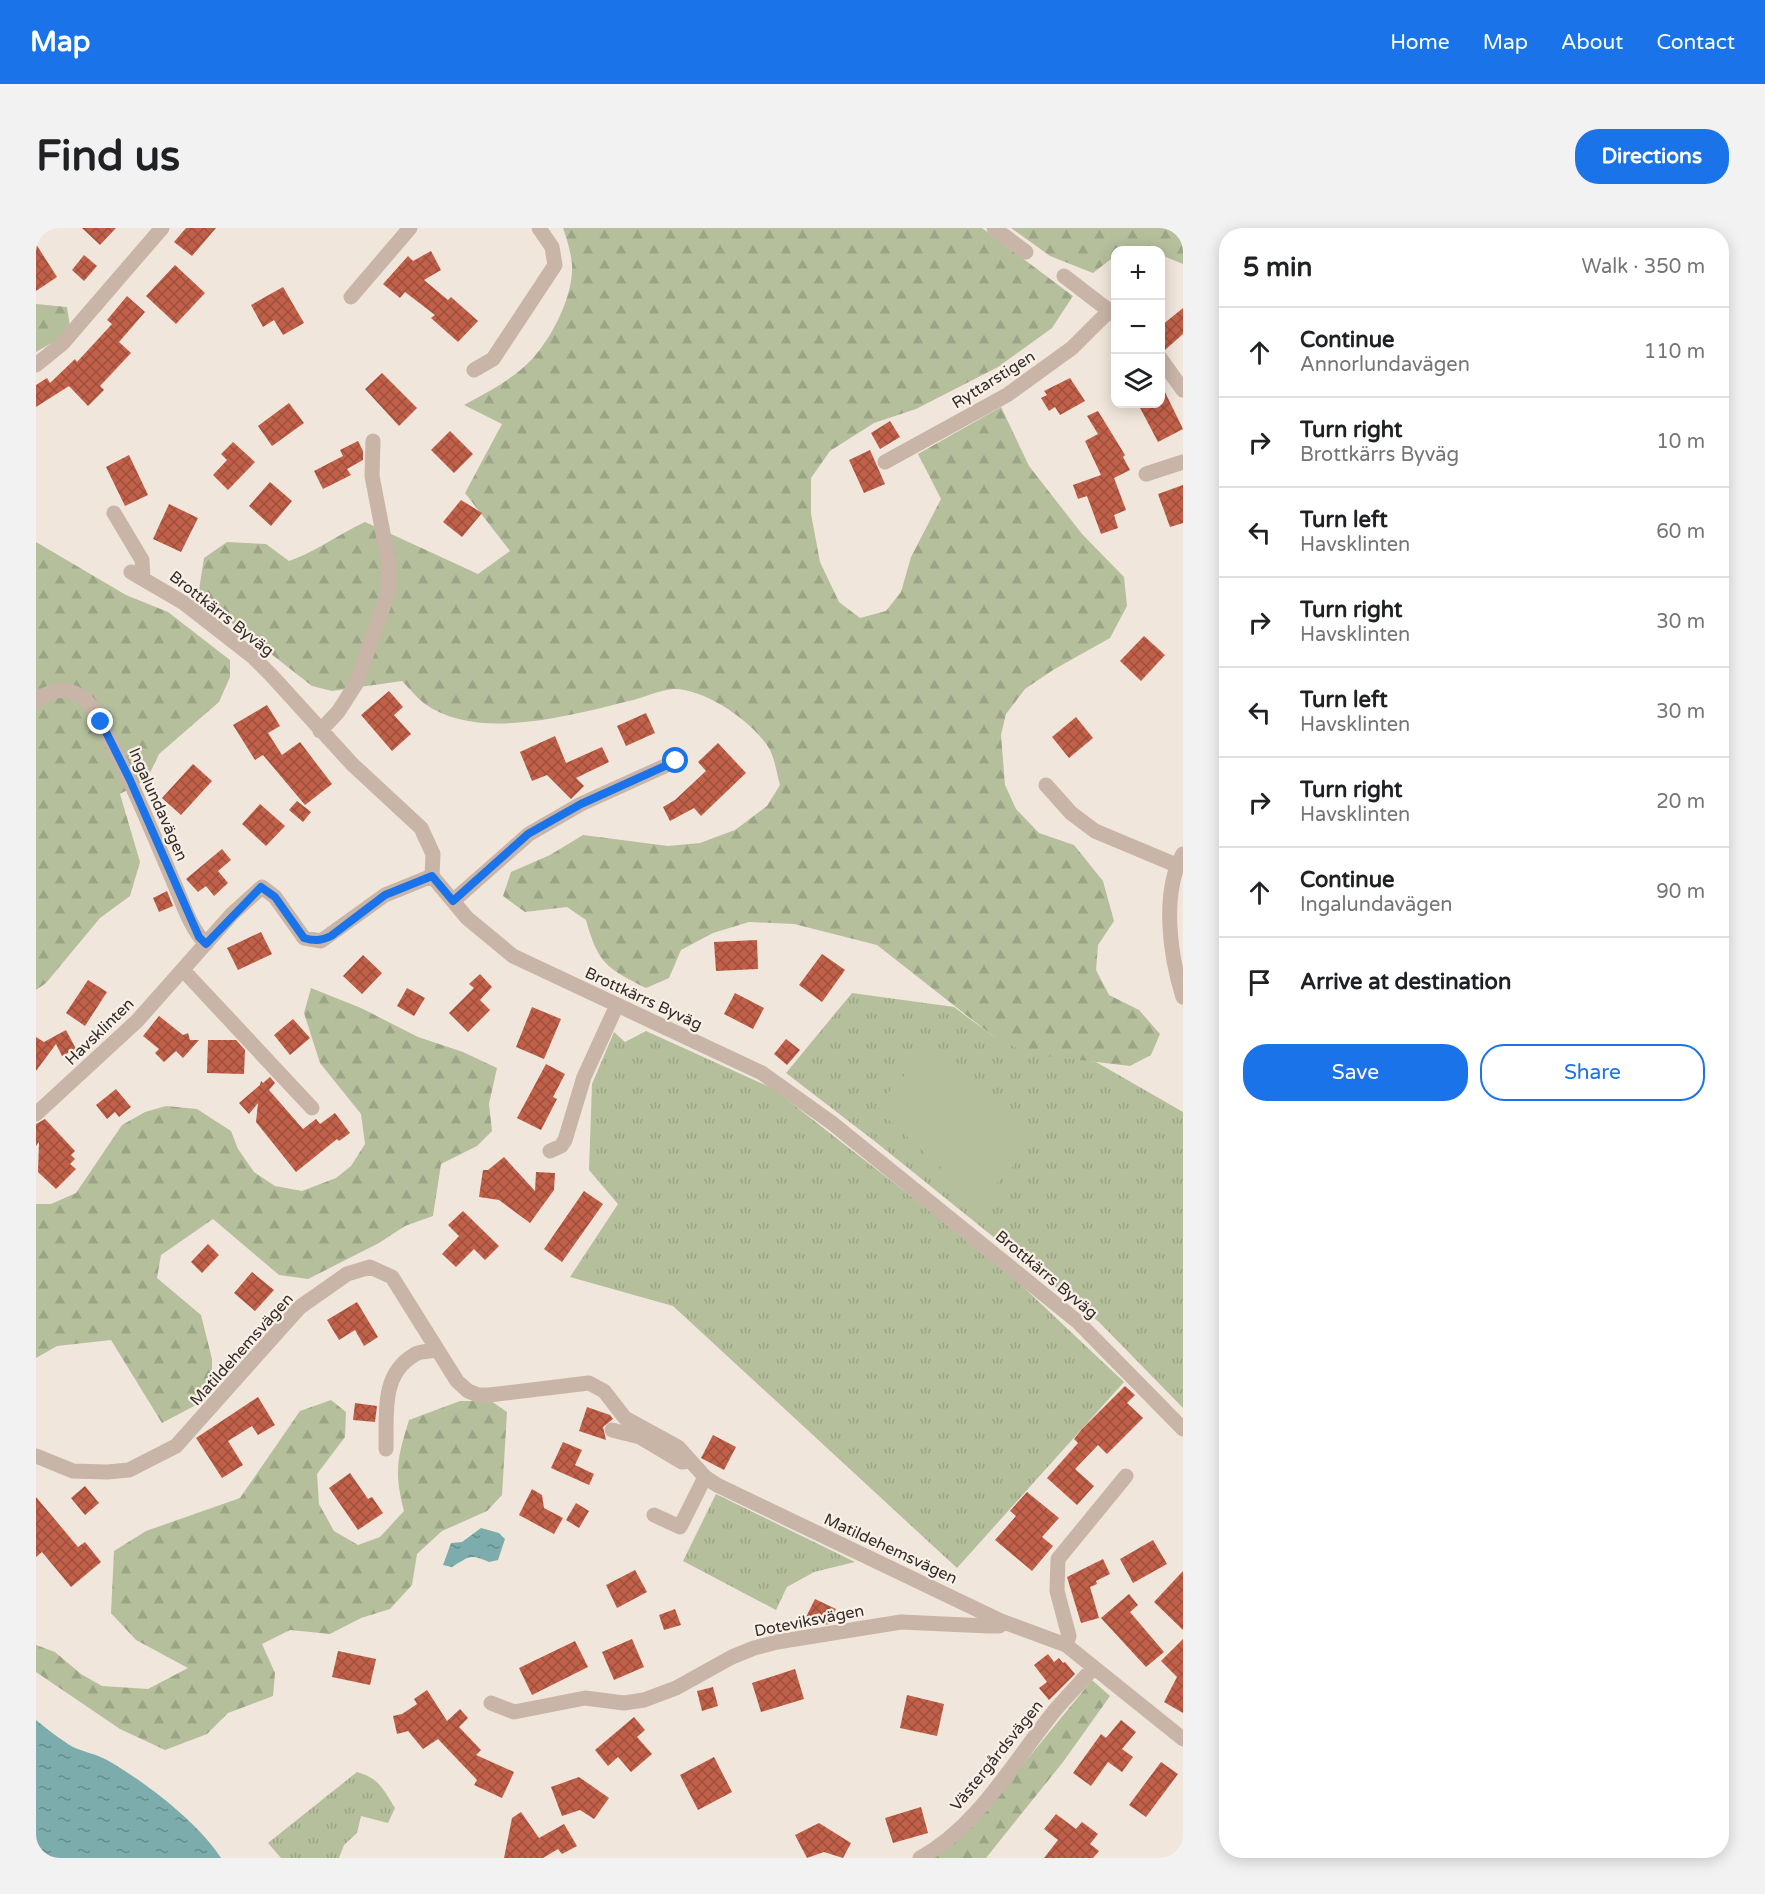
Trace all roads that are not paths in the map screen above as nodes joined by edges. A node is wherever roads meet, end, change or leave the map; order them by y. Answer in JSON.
{"nodes":[{"id":1,"x":162,"y":228,"type":"edge"},
{"id":2,"x":410,"y":228,"type":"edge"},
{"id":3,"x":539,"y":228,"type":"edge"},
{"id":4,"x":994,"y":228,"type":"edge"},
{"id":5,"x":1026,"y":252,"type":"dead end"},
{"id":6,"x":1064,"y":276,"type":"dead end"},
{"id":7,"x":351,"y":297,"type":"dead end"},
{"id":8,"x":1111,"y":313,"type":"edge"},
{"id":9,"x":1111,"y":315,"type":"edge"},
{"id":10,"x":1165,"y":364,"type":"edge"},
{"id":11,"x":36,"y":365,"type":"edge"},
{"id":12,"x":474,"y":369,"type":"dead end"},
{"id":13,"x":1183,"y":390,"type":"edge"},
{"id":14,"x":373,"y":441,"type":"dead end"},
{"id":15,"x":885,"y":462,"type":"dead end"},
{"id":16,"x":1183,"y":462,"type":"edge"},
{"id":17,"x":1146,"y":474,"type":"dead end"},
{"id":18,"x":114,"y":513,"type":"dead end"},
{"id":19,"x":36,"y":701,"type":"edge"},
{"id":20,"x":320,"y":731,"type":"junction"},
{"id":21,"x":676,"y":761,"type":"dead end"},
{"id":22,"x":1046,"y":785,"type":"dead end"},
{"id":23,"x":1180,"y":860,"type":"edge"},
{"id":24,"x":432,"y":876,"type":"junction"},
{"id":25,"x":453,"y":901,"type":"junction"},
{"id":26,"x":206,"y":944,"type":"junction"},
{"id":27,"x":184,"y":971,"type":"junction"},
{"id":28,"x":1183,"y":997,"type":"edge"},
{"id":29,"x":617,"y":1005,"type":"junction"},
{"id":30,"x":312,"y":1108,"type":"dead end"},
{"id":31,"x":36,"y":1114,"type":"edge"},
{"id":32,"x":550,"y":1150,"type":"dead end"},
{"id":33,"x":436,"y":1349,"type":"junction"},
{"id":34,"x":1183,"y":1429,"type":"edge"},
{"id":35,"x":612,"y":1430,"type":"dead end"},
{"id":36,"x":386,"y":1449,"type":"dead end"},
{"id":37,"x":36,"y":1456,"type":"edge"},
{"id":38,"x":689,"y":1461,"type":"junction"},
{"id":39,"x":1126,"y":1476,"type":"dead end"},
{"id":40,"x":705,"y":1477,"type":"junction"},
{"id":41,"x":654,"y":1515,"type":"dead end"},
{"id":42,"x":1001,"y":1621,"type":"junction"},
{"id":43,"x":1066,"y":1646,"type":"junction"},
{"id":44,"x":1093,"y":1668,"type":"junction"},
{"id":45,"x":491,"y":1703,"type":"dead end"},
{"id":46,"x":1183,"y":1739,"type":"edge"},
{"id":47,"x":920,"y":1858,"type":"edge"}],
"edges":[{"from":1,"to":11,"type":"street"},
{"from":2,"to":7,"type":"street"},
{"from":3,"to":12,"type":"street"},
{"from":4,"to":5,"type":"street"},
{"from":6,"to":8,"type":"street","name":"Ryttarstigen"},
{"from":9,"to":15,"type":"street","name":"Ryttarstigen"},
{"from":10,"to":13,"type":"street"},
{"from":14,"to":20,"type":"street"},
{"from":16,"to":17,"type":"street"},
{"from":18,"to":20,"type":"street","name":"Brottkärrs Byväg"},
{"from":19,"to":26,"type":"street","name":"Ingalundavägen"},
{"from":20,"to":24,"type":"street","name":"Brottkärrs Byväg"},
{"from":21,"to":25,"type":"street"},
{"from":22,"to":23,"type":"street"},
{"from":23,"to":28,"type":"street"},
{"from":24,"to":25,"type":"street","name":"Brottkärrs Byväg"},
{"from":24,"to":26,"type":"street","name":"Havsklinten"},
{"from":25,"to":29,"type":"street","name":"Brottkärrs Byväg"},
{"from":26,"to":27,"type":"street","name":"Havsklinten"},
{"from":27,"to":30,"type":"street"},
{"from":27,"to":31,"type":"street","name":"Havsklinten"},
{"from":29,"to":32,"type":"street"},
{"from":29,"to":34,"type":"street","name":"Brottkärrs Byväg"},
{"from":33,"to":36,"type":"street"},
{"from":33,"to":37,"type":"street","name":"Matildehemsvägen"},
{"from":33,"to":38,"type":"street","name":"Matildehemsvägen"},
{"from":35,"to":38,"type":"street"},
{"from":38,"to":40,"type":"street","name":"Matildehemsvägen"},
{"from":39,"to":43,"type":"street"},
{"from":40,"to":41,"type":"street"},
{"from":40,"to":42,"type":"street","name":"Matildehemsvägen"},
{"from":42,"to":43,"type":"street","name":"Matildehemsvägen"},
{"from":42,"to":45,"type":"street","name":"Doteviksvägen"},
{"from":43,"to":44,"type":"street","name":"Matildehemsvägen"},
{"from":44,"to":46,"type":"street","name":"Matildehemsvägen"},
{"from":44,"to":47,"type":"street","name":"Västergårdsvägen"}]}
